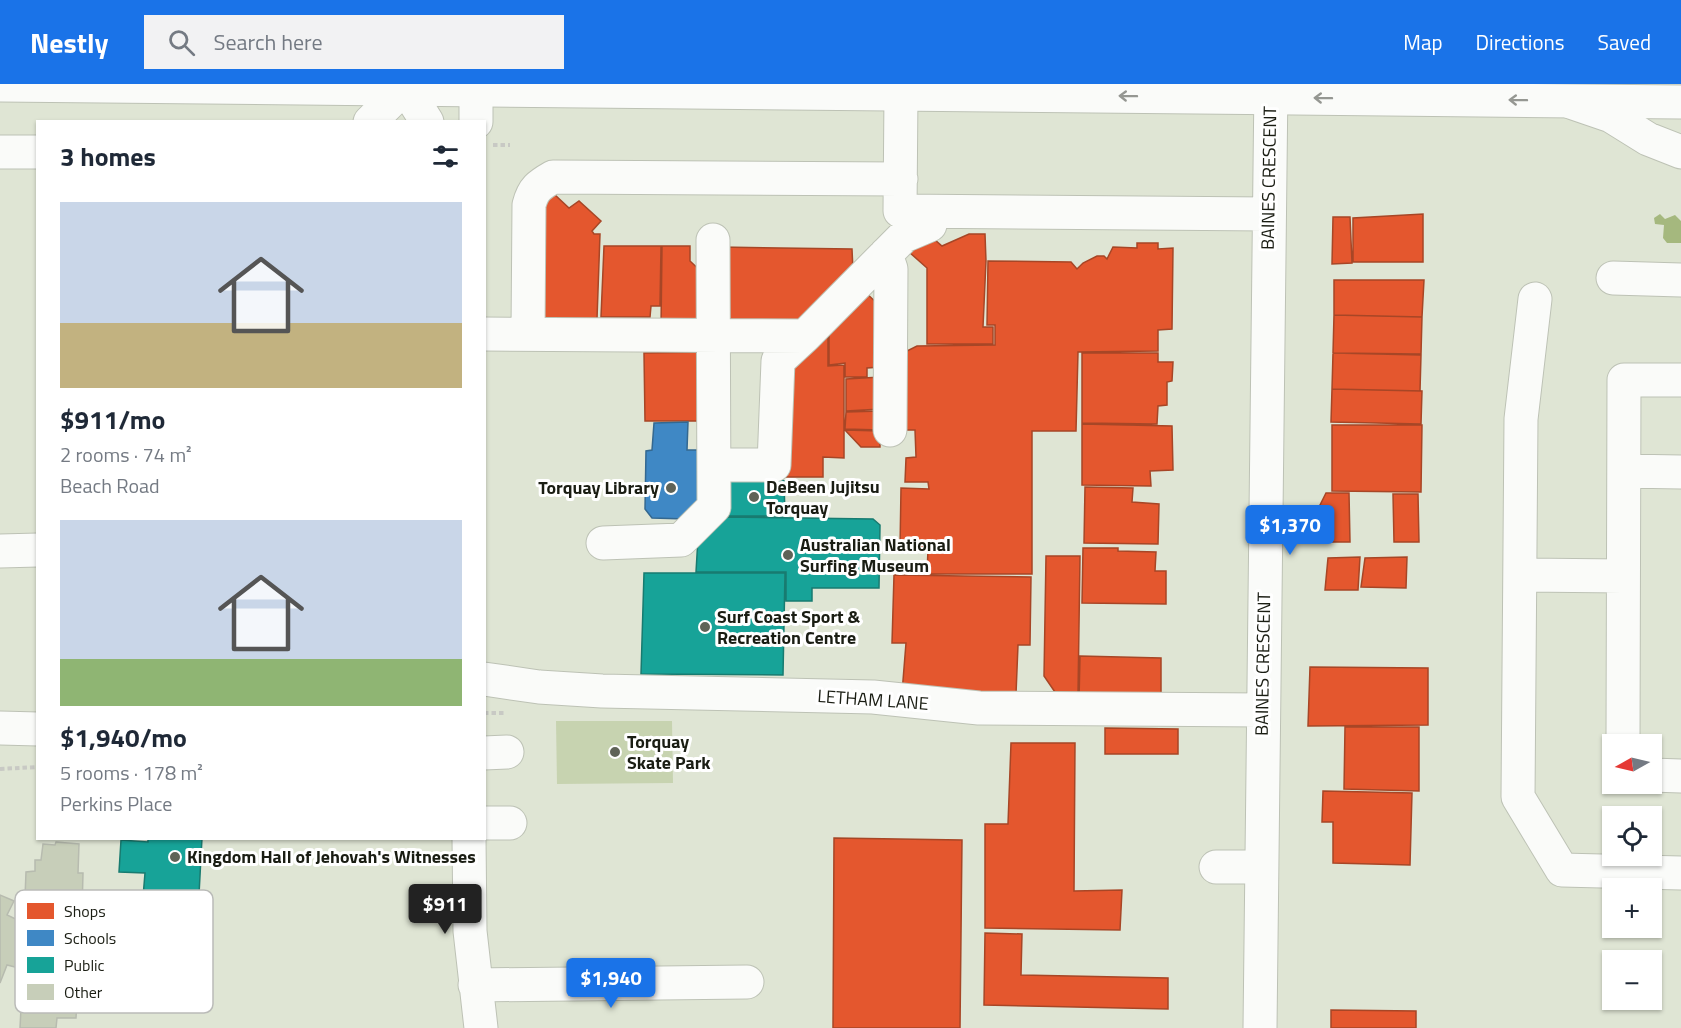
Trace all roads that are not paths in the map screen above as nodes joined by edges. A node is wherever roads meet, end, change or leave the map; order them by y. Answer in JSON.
{"nodes":[{"id":1,"x":0,"y":85,"type":"edge"},
{"id":2,"x":403,"y":89,"type":"junction"},
{"id":3,"x":1271,"y":91,"type":"edge"},
{"id":4,"x":901,"y":94,"type":"junction"},
{"id":5,"x":476,"y":98,"type":"edge"},
{"id":6,"x":1566,"y":100,"type":"junction"},
{"id":7,"x":1681,"y":102,"type":"edge"},
{"id":8,"x":372,"y":120,"type":"edge"},
{"id":9,"x":426,"y":120,"type":"edge"},
{"id":10,"x":0,"y":152,"type":"edge"},
{"id":11,"x":36,"y":152,"type":"edge"},
{"id":12,"x":1681,"y":152,"type":"edge"},
{"id":13,"x":901,"y":179,"type":"junction"},
{"id":14,"x":1269,"y":214,"type":"junction"},
{"id":15,"x":930,"y":225,"type":"dead end"},
{"id":16,"x":713,"y":240,"type":"dead end"},
{"id":17,"x":886,"y":254,"type":"junction"},
{"id":18,"x":1613,"y":278,"type":"dead end"},
{"id":19,"x":1681,"y":280,"type":"edge"},
{"id":20,"x":1535,"y":299,"type":"dead end"},
{"id":21,"x":486,"y":334,"type":"edge"},
{"id":22,"x":528,"y":334,"type":"junction"},
{"id":23,"x":713,"y":336,"type":"junction"},
{"id":24,"x":805,"y":336,"type":"junction"},
{"id":25,"x":1681,"y":380,"type":"edge"},
{"id":26,"x":890,"y":430,"type":"dead end"},
{"id":27,"x":714,"y":465,"type":"junction"},
{"id":28,"x":1624,"y":471,"type":"junction"},
{"id":29,"x":1681,"y":472,"type":"edge"},
{"id":30,"x":603,"y":543,"type":"dead end"},
{"id":31,"x":36,"y":550,"type":"edge"},
{"id":32,"x":0,"y":551,"type":"edge"},
{"id":33,"x":1520,"y":575,"type":"junction"},
{"id":34,"x":1623,"y":576,"type":"junction"},
{"id":35,"x":486,"y":679,"type":"edge"},
{"id":36,"x":1262,"y":711,"type":"junction"},
{"id":37,"x":0,"y":728,"type":"edge"},
{"id":38,"x":36,"y":729,"type":"edge"},
{"id":39,"x":1623,"y":734,"type":"edge"},
{"id":40,"x":1662,"y":775,"type":"edge"},
{"id":41,"x":1681,"y":776,"type":"edge"},
{"id":42,"x":469,"y":840,"type":"edge"},
{"id":43,"x":1216,"y":867,"type":"dead end"},
{"id":44,"x":1261,"y":867,"type":"junction"},
{"id":45,"x":1681,"y":873,"type":"edge"},
{"id":46,"x":747,"y":982,"type":"dead end"},
{"id":47,"x":475,"y":985,"type":"junction"},
{"id":48,"x":481,"y":1028,"type":"edge"},
{"id":49,"x":1260,"y":1028,"type":"edge"}],
"edges":[{"from":1,"to":2,"type":"street"},
{"from":2,"to":5,"type":"street"},
{"from":2,"to":8,"type":"street"},
{"from":2,"to":9,"type":"street"},
{"from":3,"to":4,"type":"street","one_way":true},
{"from":6,"to":3,"type":"street","one_way":true},
{"from":3,"to":14,"type":"street","name":"BAINES CRESCENT"},
{"from":4,"to":5,"type":"street"},
{"from":4,"to":13,"type":"street"},
{"from":6,"to":7,"type":"street"},
{"from":6,"to":12,"type":"street"},
{"from":10,"to":11,"type":"street"},
{"from":13,"to":14,"type":"street"},
{"from":13,"to":22,"type":"street"},
{"from":14,"to":36,"type":"street","name":"BAINES CRESCENT"},
{"from":15,"to":17,"type":"street"},
{"from":16,"to":23,"type":"street"},
{"from":17,"to":24,"type":"street"},
{"from":17,"to":26,"type":"street"},
{"from":18,"to":19,"type":"street"},
{"from":20,"to":33,"type":"street"},
{"from":21,"to":22,"type":"street"},
{"from":22,"to":23,"type":"street"},
{"from":23,"to":24,"type":"street"},
{"from":23,"to":27,"type":"street"},
{"from":24,"to":27,"type":"street"},
{"from":25,"to":28,"type":"street"},
{"from":27,"to":30,"type":"street"},
{"from":28,"to":29,"type":"street"},
{"from":28,"to":34,"type":"street"},
{"from":31,"to":32,"type":"street"},
{"from":33,"to":34,"type":"street"},
{"from":33,"to":45,"type":"street"},
{"from":34,"to":39,"type":"street"},
{"from":35,"to":36,"type":"street","name":"LETHAM LANE"},
{"from":36,"to":44,"type":"street","name":"BAINES CRESCENT"},
{"from":37,"to":38,"type":"street"},
{"from":40,"to":41,"type":"street"},
{"from":42,"to":47,"type":"street"},
{"from":43,"to":44,"type":"street"},
{"from":44,"to":49,"type":"street","name":"BAINES CRESCENT"},
{"from":46,"to":47,"type":"street"},
{"from":47,"to":48,"type":"street"}]}
